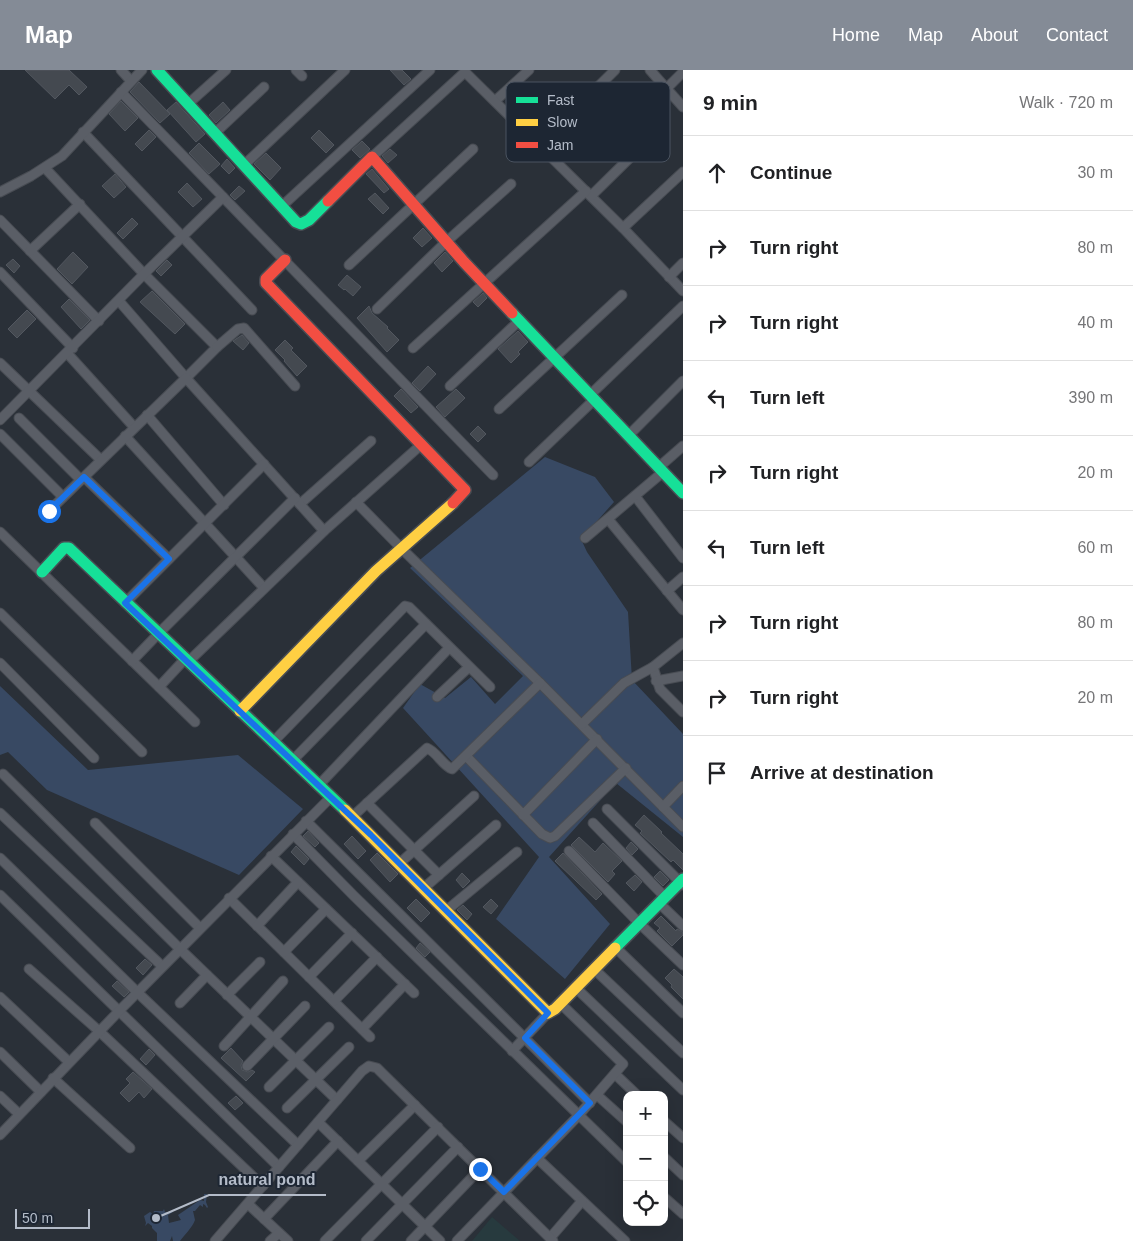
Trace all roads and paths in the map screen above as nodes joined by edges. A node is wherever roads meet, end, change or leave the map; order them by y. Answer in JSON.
{"nodes":[{"id":1,"x":121,"y":70,"type":"edge"},
{"id":2,"x":142,"y":70,"type":"edge"},
{"id":3,"x":157,"y":70,"type":"edge"},
{"id":4,"x":226,"y":70,"type":"edge"},
{"id":5,"x":345,"y":70,"type":"edge"},
{"id":6,"x":430,"y":70,"type":"edge"},
{"id":7,"x":529,"y":70,"type":"edge"},
{"id":8,"x":615,"y":70,"type":"edge"},
{"id":9,"x":650,"y":70,"type":"edge"},
{"id":10,"x":465,"y":71,"type":"edge"},
{"id":11,"x":683,"y":72,"type":"edge"},
{"id":12,"x":131,"y":80,"type":"junction"},
{"id":13,"x":516,"y":82,"type":"edge"},
{"id":14,"x":603,"y":82,"type":"edge"},
{"id":15,"x":661,"y":82,"type":"edge"},
{"id":16,"x":670,"y":85,"type":"edge"},
{"id":17,"x":264,"y":87,"type":"dead end"},
{"id":18,"x":670,"y":91,"type":"edge"},
{"id":19,"x":121,"y":92,"type":"junction"},
{"id":20,"x":506,"y":92,"type":"edge"},
{"id":21,"x":495,"y":102,"type":"junction"},
{"id":22,"x":188,"y":104,"type":"junction"},
{"id":23,"x":683,"y":106,"type":"edge"},
{"id":24,"x":506,"y":113,"type":"edge"},
{"id":25,"x":83,"y":132,"type":"junction"},
{"id":26,"x":215,"y":132,"type":"junction"},
{"id":27,"x":473,"y":149,"type":"dead end"},
{"id":28,"x":372,"y":157,"type":"junction"},
{"id":29,"x":556,"y":162,"type":"edge"},
{"id":30,"x":623,"y":162,"type":"edge"},
{"id":31,"x":244,"y":165,"type":"junction"},
{"id":32,"x":45,"y":168,"type":"junction"},
{"id":33,"x":683,"y":172,"type":"edge"},
{"id":34,"x":511,"y":184,"type":"dead end"},
{"id":35,"x":0,"y":192,"type":"edge"},
{"id":36,"x":588,"y":194,"type":"junction"},
{"id":37,"x":224,"y":197,"type":"junction"},
{"id":38,"x":80,"y":204,"type":"junction"},
{"id":39,"x":414,"y":205,"type":"junction"},
{"id":40,"x":282,"y":206,"type":"junction"},
{"id":41,"x":0,"y":220,"type":"edge"},
{"id":42,"x":623,"y":228,"type":"junction"},
{"id":43,"x":182,"y":237,"type":"junction"},
{"id":44,"x":446,"y":242,"type":"junction"},
{"id":45,"x":30,"y":251,"type":"junction"},
{"id":46,"x":285,"y":260,"type":"junction"},
{"id":47,"x":683,"y":263,"type":"edge"},
{"id":48,"x":349,"y":265,"type":"dead end"},
{"id":49,"x":0,"y":272,"type":"edge"},
{"id":50,"x":144,"y":274,"type":"junction"},
{"id":51,"x":669,"y":276,"type":"junction"},
{"id":52,"x":484,"y":282,"type":"junction"},
{"id":53,"x":683,"y":291,"type":"edge"},
{"id":54,"x":622,"y":295,"type":"dead end"},
{"id":55,"x":119,"y":301,"type":"junction"},
{"id":56,"x":683,"y":306,"type":"edge"},
{"id":57,"x":377,"y":309,"type":"dead end"},
{"id":58,"x":252,"y":310,"type":"dead end"},
{"id":59,"x":520,"y":320,"type":"junction"},
{"id":60,"x":99,"y":321,"type":"junction"},
{"id":61,"x":217,"y":347,"type":"junction"},
{"id":62,"x":413,"y":348,"type":"dead end"},
{"id":63,"x":70,"y":351,"type":"junction"},
{"id":64,"x":555,"y":357,"type":"junction"},
{"id":65,"x":0,"y":363,"type":"edge"},
{"id":66,"x":186,"y":378,"type":"junction"},
{"id":67,"x":683,"y":382,"type":"edge"},
{"id":68,"x":295,"y":386,"type":"dead end"},
{"id":69,"x":450,"y":386,"type":"dead end"},
{"id":70,"x":30,"y":392,"type":"junction"},
{"id":71,"x":593,"y":396,"type":"junction"},
{"id":72,"x":499,"y":409,"type":"dead end"},
{"id":73,"x":147,"y":415,"type":"junction"},
{"id":74,"x":19,"y":418,"type":"dead end"},
{"id":75,"x":0,"y":420,"type":"edge"},
{"id":76,"x":134,"y":427,"type":"junction"},
{"id":77,"x":0,"y":434,"type":"edge"},
{"id":78,"x":629,"y":435,"type":"junction"},
{"id":79,"x":125,"y":436,"type":"junction"},
{"id":80,"x":371,"y":441,"type":"dead end"},
{"id":81,"x":422,"y":444,"type":"junction"},
{"id":82,"x":683,"y":446,"type":"edge"},
{"id":83,"x":101,"y":460,"type":"junction"},
{"id":84,"x":529,"y":462,"type":"dead end"},
{"id":85,"x":264,"y":464,"type":"junction"},
{"id":86,"x":661,"y":469,"type":"junction"},
{"id":87,"x":494,"y":475,"type":"dead end"},
{"id":88,"x":82,"y":479,"type":"junction"},
{"id":89,"x":683,"y":493,"type":"edge"},
{"id":90,"x":635,"y":496,"type":"junction"},
{"id":91,"x":63,"y":497,"type":"junction"},
{"id":92,"x":298,"y":501,"type":"junction"},
{"id":93,"x":356,"y":502,"type":"junction"},
{"id":94,"x":224,"y":505,"type":"junction"},
{"id":95,"x":49,"y":511,"type":"dead end"},
{"id":96,"x":608,"y":519,"type":"junction"},
{"id":97,"x":205,"y":523,"type":"junction"},
{"id":98,"x":324,"y":531,"type":"junction"},
{"id":99,"x":0,"y":532,"type":"edge"},
{"id":100,"x":585,"y":538,"type":"dead end"},
{"id":101,"x":402,"y":549,"type":"junction"},
{"id":102,"x":236,"y":556,"type":"junction"},
{"id":103,"x":683,"y":558,"type":"edge"},
{"id":104,"x":169,"y":559,"type":"junction"},
{"id":105,"x":42,"y":572,"type":"junction"},
{"id":106,"x":683,"y":577,"type":"edge"},
{"id":107,"x":264,"y":588,"type":"junction"},
{"id":108,"x":667,"y":591,"type":"junction"},
{"id":109,"x":125,"y":603,"type":"junction"},
{"id":110,"x":683,"y":610,"type":"edge"},
{"id":111,"x":0,"y":613,"type":"edge"},
{"id":112,"x":426,"y":624,"type":"junction"},
{"id":113,"x":158,"y":634,"type":"junction"},
{"id":114,"x":683,"y":642,"type":"edge"},
{"id":115,"x":450,"y":648,"type":"junction"},
{"id":116,"x":186,"y":660,"type":"junction"},
{"id":117,"x":132,"y":661,"type":"junction"},
{"id":118,"x":0,"y":664,"type":"edge"},
{"id":119,"x":469,"y":667,"type":"junction"},
{"id":120,"x":653,"y":667,"type":"junction"},
{"id":121,"x":683,"y":676,"type":"edge"},
{"id":122,"x":656,"y":681,"type":"junction"},
{"id":123,"x":540,"y":683,"type":"junction"},
{"id":124,"x":159,"y":687,"type":"junction"},
{"id":125,"x":490,"y":687,"type":"dead end"},
{"id":126,"x":436,"y":697,"type":"dead end"},
{"id":127,"x":240,"y":712,"type":"junction"},
{"id":128,"x":683,"y":712,"type":"edge"},
{"id":129,"x":195,"y":722,"type":"dead end"},
{"id":130,"x":582,"y":724,"type":"junction"},
{"id":131,"x":597,"y":739,"type":"junction"},
{"id":132,"x":273,"y":742,"type":"junction"},
{"id":133,"x":142,"y":752,"type":"dead end"},
{"id":134,"x":466,"y":756,"type":"junction"},
{"id":135,"x":94,"y":758,"type":"dead end"},
{"id":136,"x":292,"y":761,"type":"junction"},
{"id":137,"x":626,"y":768,"type":"junction"},
{"id":138,"x":2,"y":774,"type":"dead end"},
{"id":139,"x":318,"y":786,"type":"junction"},
{"id":140,"x":683,"y":786,"type":"edge"},
{"id":141,"x":474,"y":796,"type":"dead end"},
{"id":142,"x":330,"y":798,"type":"junction"},
{"id":143,"x":368,"y":803,"type":"junction"},
{"id":144,"x":663,"y":806,"type":"junction"},
{"id":145,"x":607,"y":809,"type":"dead end"},
{"id":146,"x":0,"y":813,"type":"edge"},
{"id":147,"x":523,"y":814,"type":"junction"},
{"id":148,"x":352,"y":817,"type":"junction"},
{"id":149,"x":306,"y":821,"type":"junction"},
{"id":150,"x":96,"y":823,"type":"dead end"},
{"id":151,"x":594,"y":823,"type":"dead end"},
{"id":152,"x":496,"y":825,"type":"dead end"},
{"id":153,"x":683,"y":827,"type":"edge"},
{"id":154,"x":293,"y":834,"type":"junction"},
{"id":155,"x":415,"y":850,"type":"junction"},
{"id":156,"x":517,"y":852,"type":"dead end"},
{"id":157,"x":569,"y":852,"type":"dead end"},
{"id":158,"x":271,"y":856,"type":"junction"},
{"id":159,"x":0,"y":858,"type":"edge"},
{"id":160,"x":400,"y":863,"type":"junction"},
{"id":161,"x":439,"y":875,"type":"junction"},
{"id":162,"x":298,"y":882,"type":"junction"},
{"id":163,"x":682,"y":882,"type":"edge"},
{"id":164,"x":425,"y":888,"type":"junction"},
{"id":165,"x":0,"y":895,"type":"edge"},
{"id":166,"x":229,"y":898,"type":"junction"},
{"id":167,"x":662,"y":900,"type":"junction"},
{"id":168,"x":326,"y":909,"type":"junction"},
{"id":169,"x":447,"y":910,"type":"junction"},
{"id":170,"x":639,"y":923,"type":"junction"},
{"id":171,"x":257,"y":926,"type":"junction"},
{"id":172,"x":683,"y":926,"type":"edge"},
{"id":173,"x":200,"y":928,"type":"junction"},
{"id":174,"x":352,"y":933,"type":"junction"},
{"id":175,"x":614,"y":947,"type":"junction"},
{"id":176,"x":180,"y":948,"type":"junction"},
{"id":177,"x":284,"y":952,"type":"junction"},
{"id":178,"x":377,"y":957,"type":"junction"},
{"id":179,"x":260,"y":962,"type":"dead end"},
{"id":180,"x":683,"y":965,"type":"edge"},
{"id":181,"x":162,"y":966,"type":"junction"},
{"id":182,"x":30,"y":968,"type":"dead end"},
{"id":183,"x":594,"y":969,"type":"junction"},
{"id":184,"x":207,"y":975,"type":"junction"},
{"id":185,"x":309,"y":976,"type":"junction"},
{"id":186,"x":283,"y":982,"type":"dead end"},
{"id":187,"x":405,"y":984,"type":"junction"},
{"id":188,"x":576,"y":988,"type":"junction"},
{"id":189,"x":137,"y":992,"type":"junction"},
{"id":190,"x":414,"y":993,"type":"dead end"},
{"id":191,"x":228,"y":995,"type":"junction"},
{"id":192,"x":0,"y":997,"type":"edge"},
{"id":193,"x":334,"y":1002,"type":"junction"},
{"id":194,"x":180,"y":1003,"type":"dead end"},
{"id":195,"x":560,"y":1003,"type":"junction"},
{"id":196,"x":305,"y":1006,"type":"dead end"},
{"id":197,"x":118,"y":1011,"type":"junction"},
{"id":198,"x":548,"y":1013,"type":"junction"},
{"id":199,"x":683,"y":1013,"type":"edge"},
{"id":200,"x":250,"y":1017,"type":"junction"},
{"id":201,"x":329,"y":1027,"type":"dead end"},
{"id":202,"x":362,"y":1029,"type":"junction"},
{"id":203,"x":99,"y":1031,"type":"junction"},
{"id":204,"x":370,"y":1037,"type":"dead end"},
{"id":205,"x":525,"y":1038,"type":"junction"},
{"id":206,"x":273,"y":1039,"type":"junction"},
{"id":207,"x":224,"y":1046,"type":"dead end"},
{"id":208,"x":348,"y":1047,"type":"dead end"},
{"id":209,"x":512,"y":1051,"type":"junction"},
{"id":210,"x":0,"y":1052,"type":"edge"},
{"id":211,"x":683,"y":1053,"type":"edge"},
{"id":212,"x":296,"y":1060,"type":"junction"},
{"id":213,"x":69,"y":1062,"type":"junction"},
{"id":214,"x":247,"y":1066,"type":"dead end"},
{"id":215,"x":616,"y":1074,"type":"junction"},
{"id":216,"x":54,"y":1078,"type":"junction"},
{"id":217,"x":316,"y":1080,"type":"junction"},
{"id":218,"x":269,"y":1087,"type":"dead end"},
{"id":219,"x":683,"y":1090,"type":"edge"},
{"id":220,"x":633,"y":1091,"type":"edge"},
{"id":221,"x":41,"y":1092,"type":"junction"},
{"id":222,"x":598,"y":1095,"type":"junction"},
{"id":223,"x":0,"y":1096,"type":"edge"},
{"id":224,"x":337,"y":1100,"type":"junction"},
{"id":225,"x":590,"y":1103,"type":"junction"},
{"id":226,"x":415,"y":1105,"type":"junction"},
{"id":227,"x":287,"y":1108,"type":"dead end"},
{"id":228,"x":19,"y":1114,"type":"junction"},
{"id":229,"x":578,"y":1116,"type":"junction"},
{"id":230,"x":623,"y":1118,"type":"edge"},
{"id":231,"x":318,"y":1122,"type":"junction"},
{"id":232,"x":668,"y":1125,"type":"edge"},
{"id":233,"x":438,"y":1127,"type":"junction"},
{"id":234,"x":0,"y":1135,"type":"edge"},
{"id":235,"x":683,"y":1138,"type":"edge"},
{"id":236,"x":338,"y":1141,"type":"junction"},
{"id":237,"x":298,"y":1145,"type":"junction"},
{"id":238,"x":458,"y":1147,"type":"junction"},
{"id":239,"x":130,"y":1148,"type":"dead end"},
{"id":240,"x":537,"y":1158,"type":"junction"},
{"id":241,"x":623,"y":1158,"type":"edge"},
{"id":242,"x":358,"y":1161,"type":"junction"},
{"id":243,"x":668,"y":1161,"type":"edge"},
{"id":244,"x":279,"y":1167,"type":"junction"},
{"id":245,"x":480,"y":1169,"type":"junction"},
{"id":246,"x":683,"y":1175,"type":"edge"},
{"id":247,"x":382,"y":1183,"type":"junction"},
{"id":248,"x":263,"y":1186,"type":"junction"},
{"id":249,"x":504,"y":1192,"type":"junction"},
{"id":250,"x":582,"y":1201,"type":"junction"},
{"id":251,"x":668,"y":1201,"type":"edge"},
{"id":252,"x":248,"y":1204,"type":"junction"},
{"id":253,"x":402,"y":1204,"type":"junction"},
{"id":254,"x":683,"y":1214,"type":"edge"},
{"id":255,"x":264,"y":1218,"type":"junction"},
{"id":256,"x":426,"y":1226,"type":"junction"},
{"id":257,"x":279,"y":1233,"type":"junction"},
{"id":258,"x":552,"y":1239,"type":"edge"},
{"id":259,"x":215,"y":1241,"type":"edge"},
{"id":260,"x":270,"y":1241,"type":"edge"},
{"id":261,"x":288,"y":1241,"type":"edge"},
{"id":262,"x":325,"y":1241,"type":"edge"},
{"id":263,"x":366,"y":1241,"type":"edge"},
{"id":264,"x":411,"y":1241,"type":"edge"},
{"id":265,"x":440,"y":1241,"type":"edge"},
{"id":266,"x":456,"y":1241,"type":"edge"},
{"id":267,"x":625,"y":1241,"type":"edge"}],
"edges":[{"from":1,"to":12,"type":"street"},
{"from":2,"to":12,"type":"street"},
{"from":3,"to":22,"type":"street"},
{"from":4,"to":22,"type":"street"},
{"from":5,"to":31,"type":"street"},
{"from":6,"to":40,"type":"street"},
{"from":7,"to":13,"type":"street"},
{"from":8,"to":14,"type":"street"},
{"from":9,"to":15,"type":"street"},
{"from":10,"to":21,"type":"street"},
{"from":10,"to":28,"type":"street"},
{"from":11,"to":16,"type":"street"},
{"from":12,"to":19,"type":"street"},
{"from":17,"to":26,"type":"street"},
{"from":18,"to":23,"type":"street"},
{"from":19,"to":25,"type":"street"},
{"from":19,"to":37,"type":"street"},
{"from":20,"to":21,"type":"street"},
{"from":21,"to":24,"type":"street"},
{"from":22,"to":26,"type":"street"},
{"from":25,"to":32,"type":"street"},
{"from":25,"to":43,"type":"street"},
{"from":26,"to":31,"type":"street"},
{"from":27,"to":39,"type":"street"},
{"from":28,"to":39,"type":"street"},
{"from":28,"to":40,"type":"street"},
{"from":29,"to":36,"type":"street"},
{"from":30,"to":36,"type":"street"},
{"from":31,"to":40,"type":"street"},
{"from":32,"to":35,"type":"street"},
{"from":32,"to":38,"type":"street"},
{"from":33,"to":42,"type":"street"},
{"from":34,"to":44,"type":"street"},
{"from":36,"to":42,"type":"street"},
{"from":36,"to":52,"type":"street"},
{"from":37,"to":43,"type":"street"},
{"from":37,"to":46,"type":"street"},
{"from":38,"to":45,"type":"street"},
{"from":38,"to":50,"type":"street"},
{"from":39,"to":44,"type":"street"},
{"from":39,"to":48,"type":"street"},
{"from":41,"to":45,"type":"street"},
{"from":42,"to":51,"type":"street"},
{"from":43,"to":50,"type":"street"},
{"from":43,"to":58,"type":"street"},
{"from":44,"to":52,"type":"street"},
{"from":44,"to":57,"type":"street"},
{"from":45,"to":60,"type":"street"},
{"from":46,"to":81,"type":"street"},
{"from":46,"to":87,"type":"street"},
{"from":47,"to":51,"type":"street"},
{"from":49,"to":63,"type":"street"},
{"from":50,"to":55,"type":"street"},
{"from":50,"to":61,"type":"street"},
{"from":51,"to":53,"type":"street"},
{"from":52,"to":59,"type":"street"},
{"from":52,"to":62,"type":"street"},
{"from":54,"to":64,"type":"street"},
{"from":55,"to":60,"type":"street"},
{"from":55,"to":66,"type":"street"},
{"from":56,"to":71,"type":"street"},
{"from":59,"to":64,"type":"street"},
{"from":59,"to":69,"type":"street"},
{"from":60,"to":63,"type":"street"},
{"from":61,"to":66,"type":"street"},
{"from":61,"to":68,"type":"street"},
{"from":63,"to":70,"type":"street"},
{"from":63,"to":76,"type":"street"},
{"from":64,"to":71,"type":"street"},
{"from":64,"to":72,"type":"street"},
{"from":65,"to":70,"type":"street"},
{"from":66,"to":73,"type":"street"},
{"from":66,"to":85,"type":"street"},
{"from":67,"to":78,"type":"street"},
{"from":70,"to":75,"type":"street"},
{"from":70,"to":83,"type":"street"},
{"from":71,"to":78,"type":"street"},
{"from":71,"to":84,"type":"street"},
{"from":73,"to":76,"type":"street"},
{"from":73,"to":94,"type":"street"},
{"from":74,"to":88,"type":"street"},
{"from":76,"to":79,"type":"street"},
{"from":77,"to":91,"type":"street"},
{"from":78,"to":86,"type":"street"},
{"from":79,"to":83,"type":"street"},
{"from":79,"to":97,"type":"street"},
{"from":80,"to":92,"type":"street"},
{"from":81,"to":93,"type":"street"},
{"from":81,"to":101,"type":"street"},
{"from":82,"to":86,"type":"street"},
{"from":83,"to":88,"type":"street"},
{"from":85,"to":92,"type":"street"},
{"from":85,"to":94,"type":"street"},
{"from":86,"to":89,"type":"street"},
{"from":86,"to":90,"type":"street"},
{"from":88,"to":91,"type":"street"},
{"from":88,"to":104,"type":"street"},
{"from":90,"to":96,"type":"street"},
{"from":90,"to":103,"type":"street"},
{"from":91,"to":95,"type":"street"},
{"from":92,"to":98,"type":"street"},
{"from":92,"to":102,"type":"street"},
{"from":93,"to":98,"type":"street"},
{"from":93,"to":101,"type":"street"},
{"from":94,"to":97,"type":"street"},
{"from":96,"to":100,"type":"street"},
{"from":96,"to":108,"type":"street"},
{"from":97,"to":102,"type":"street"},
{"from":97,"to":104,"type":"street"},
{"from":98,"to":107,"type":"street"},
{"from":99,"to":105,"type":"street"},
{"from":101,"to":123,"type":"street"},
{"from":101,"to":127,"type":"street"},
{"from":102,"to":107,"type":"street"},
{"from":102,"to":113,"type":"street"},
{"from":104,"to":109,"type":"street"},
{"from":105,"to":109,"type":"street"},
{"from":105,"to":117,"type":"street"},
{"from":106,"to":108,"type":"street"},
{"from":107,"to":116,"type":"street"},
{"from":108,"to":110,"type":"street"},
{"from":109,"to":113,"type":"street"},
{"from":111,"to":133,"type":"street"},
{"from":112,"to":115,"type":"street"},
{"from":112,"to":132,"type":"street"},
{"from":112,"to":136,"type":"street"},
{"from":113,"to":116,"type":"street"},
{"from":113,"to":117,"type":"street"},
{"from":114,"to":120,"type":"street"},
{"from":115,"to":119,"type":"street"},
{"from":115,"to":139,"type":"street"},
{"from":116,"to":124,"type":"street"},
{"from":116,"to":127,"type":"street"},
{"from":117,"to":124,"type":"street"},
{"from":118,"to":135,"type":"street"},
{"from":119,"to":125,"type":"street"},
{"from":119,"to":126,"type":"street"},
{"from":120,"to":122,"type":"street"},
{"from":120,"to":130,"type":"street"},
{"from":121,"to":122,"type":"street"},
{"from":122,"to":128,"type":"street"},
{"from":123,"to":130,"type":"street"},
{"from":123,"to":134,"type":"street"},
{"from":124,"to":129,"type":"street"},
{"from":127,"to":132,"type":"street"},
{"from":130,"to":131,"type":"street"},
{"from":131,"to":137,"type":"street"},
{"from":131,"to":147,"type":"street"},
{"from":132,"to":136,"type":"street"},
{"from":134,"to":143,"type":"street"},
{"from":134,"to":147,"type":"street"},
{"from":136,"to":139,"type":"street"},
{"from":137,"to":144,"type":"street"},
{"from":137,"to":147,"type":"street"},
{"from":138,"to":176,"type":"street"},
{"from":139,"to":142,"type":"street"},
{"from":140,"to":144,"type":"street"},
{"from":141,"to":155,"type":"street"},
{"from":142,"to":148,"type":"street"},
{"from":142,"to":149,"type":"street"},
{"from":143,"to":148,"type":"street"},
{"from":143,"to":155,"type":"street"},
{"from":144,"to":153,"type":"street"},
{"from":145,"to":163,"type":"street"},
{"from":146,"to":181,"type":"street"},
{"from":148,"to":160,"type":"street"},
{"from":149,"to":154,"type":"street"},
{"from":149,"to":205,"type":"street"},
{"from":150,"to":173,"type":"street"},
{"from":151,"to":167,"type":"street"},
{"from":152,"to":161,"type":"street"},
{"from":154,"to":158,"type":"street"},
{"from":154,"to":209,"type":"street"},
{"from":155,"to":160,"type":"street"},
{"from":155,"to":161,"type":"street"},
{"from":156,"to":169,"type":"street"},
{"from":157,"to":170,"type":"street"},
{"from":158,"to":162,"type":"street"},
{"from":158,"to":166,"type":"street"},
{"from":159,"to":189,"type":"street"},
{"from":160,"to":164,"type":"street"},
{"from":161,"to":164,"type":"street"},
{"from":162,"to":168,"type":"street"},
{"from":162,"to":171,"type":"street"},
{"from":163,"to":167,"type":"street"},
{"from":164,"to":169,"type":"street"},
{"from":165,"to":197,"type":"street"},
{"from":166,"to":171,"type":"street"},
{"from":166,"to":173,"type":"street"},
{"from":167,"to":170,"type":"street"},
{"from":167,"to":172,"type":"street"},
{"from":168,"to":174,"type":"street"},
{"from":168,"to":177,"type":"street"},
{"from":169,"to":198,"type":"street"},
{"from":170,"to":175,"type":"street"},
{"from":170,"to":180,"type":"street"},
{"from":171,"to":177,"type":"street"},
{"from":173,"to":176,"type":"street"},
{"from":174,"to":178,"type":"street"},
{"from":174,"to":185,"type":"street"},
{"from":175,"to":183,"type":"street"},
{"from":175,"to":199,"type":"street"},
{"from":176,"to":181,"type":"street"},
{"from":176,"to":184,"type":"street"},
{"from":177,"to":185,"type":"street"},
{"from":178,"to":187,"type":"street"},
{"from":178,"to":193,"type":"street"},
{"from":179,"to":191,"type":"street"},
{"from":181,"to":189,"type":"street"},
{"from":182,"to":203,"type":"street"},
{"from":183,"to":188,"type":"street"},
{"from":183,"to":211,"type":"street"},
{"from":184,"to":191,"type":"street"},
{"from":184,"to":194,"type":"street"},
{"from":185,"to":193,"type":"street"},
{"from":186,"to":200,"type":"street"},
{"from":187,"to":190,"type":"street"},
{"from":187,"to":202,"type":"street"},
{"from":188,"to":195,"type":"street"},
{"from":188,"to":219,"type":"street"},
{"from":189,"to":197,"type":"street"},
{"from":189,"to":237,"type":"street"},
{"from":191,"to":200,"type":"street"},
{"from":192,"to":213,"type":"street"},
{"from":193,"to":202,"type":"street"},
{"from":195,"to":198,"type":"street"},
{"from":195,"to":215,"type":"street"},
{"from":196,"to":206,"type":"street"},
{"from":197,"to":203,"type":"street"},
{"from":197,"to":244,"type":"street"},
{"from":198,"to":205,"type":"street"},
{"from":200,"to":206,"type":"street"},
{"from":200,"to":207,"type":"street"},
{"from":201,"to":212,"type":"street"},
{"from":202,"to":204,"type":"street"},
{"from":203,"to":213,"type":"street"},
{"from":203,"to":248,"type":"street"},
{"from":205,"to":209,"type":"street"},
{"from":205,"to":225,"type":"street"},
{"from":206,"to":212,"type":"street"},
{"from":206,"to":214,"type":"street"},
{"from":208,"to":217,"type":"street"},
{"from":209,"to":229,"type":"street"},
{"from":210,"to":221,"type":"street"},
{"from":212,"to":217,"type":"street"},
{"from":212,"to":218,"type":"street"},
{"from":213,"to":216,"type":"street"},
{"from":215,"to":220,"type":"street"},
{"from":215,"to":222,"type":"street"},
{"from":216,"to":221,"type":"street"},
{"from":216,"to":239,"type":"street"},
{"from":217,"to":224,"type":"street"},
{"from":217,"to":227,"type":"street"},
{"from":221,"to":228,"type":"street"},
{"from":222,"to":225,"type":"street"},
{"from":222,"to":230,"type":"street"},
{"from":223,"to":228,"type":"street"},
{"from":224,"to":226,"type":"street"},
{"from":224,"to":231,"type":"street"},
{"from":225,"to":229,"type":"street"},
{"from":226,"to":233,"type":"street"},
{"from":226,"to":242,"type":"street"},
{"from":228,"to":234,"type":"street"},
{"from":229,"to":240,"type":"street"},
{"from":229,"to":241,"type":"street"},
{"from":231,"to":236,"type":"street"},
{"from":231,"to":237,"type":"street"},
{"from":232,"to":235,"type":"street"},
{"from":233,"to":238,"type":"street"},
{"from":233,"to":247,"type":"street"},
{"from":236,"to":242,"type":"street"},
{"from":236,"to":255,"type":"street"},
{"from":237,"to":244,"type":"street"},
{"from":238,"to":245,"type":"street"},
{"from":238,"to":253,"type":"street"},
{"from":240,"to":249,"type":"street"},
{"from":240,"to":250,"type":"street"},
{"from":242,"to":247,"type":"street"},
{"from":243,"to":246,"type":"street"},
{"from":244,"to":248,"type":"street"},
{"from":245,"to":249,"type":"street"},
{"from":245,"to":256,"type":"street"},
{"from":247,"to":253,"type":"street"},
{"from":247,"to":262,"type":"street"},
{"from":248,"to":252,"type":"street"},
{"from":249,"to":258,"type":"street"},
{"from":249,"to":266,"type":"street"},
{"from":250,"to":258,"type":"street"},
{"from":250,"to":267,"type":"street"},
{"from":251,"to":254,"type":"street"},
{"from":252,"to":255,"type":"street"},
{"from":252,"to":259,"type":"street"},
{"from":253,"to":256,"type":"street"},
{"from":253,"to":263,"type":"street"},
{"from":255,"to":257,"type":"street"},
{"from":256,"to":264,"type":"street"},
{"from":256,"to":265,"type":"street"},
{"from":257,"to":260,"type":"street"},
{"from":257,"to":261,"type":"street"}]}
